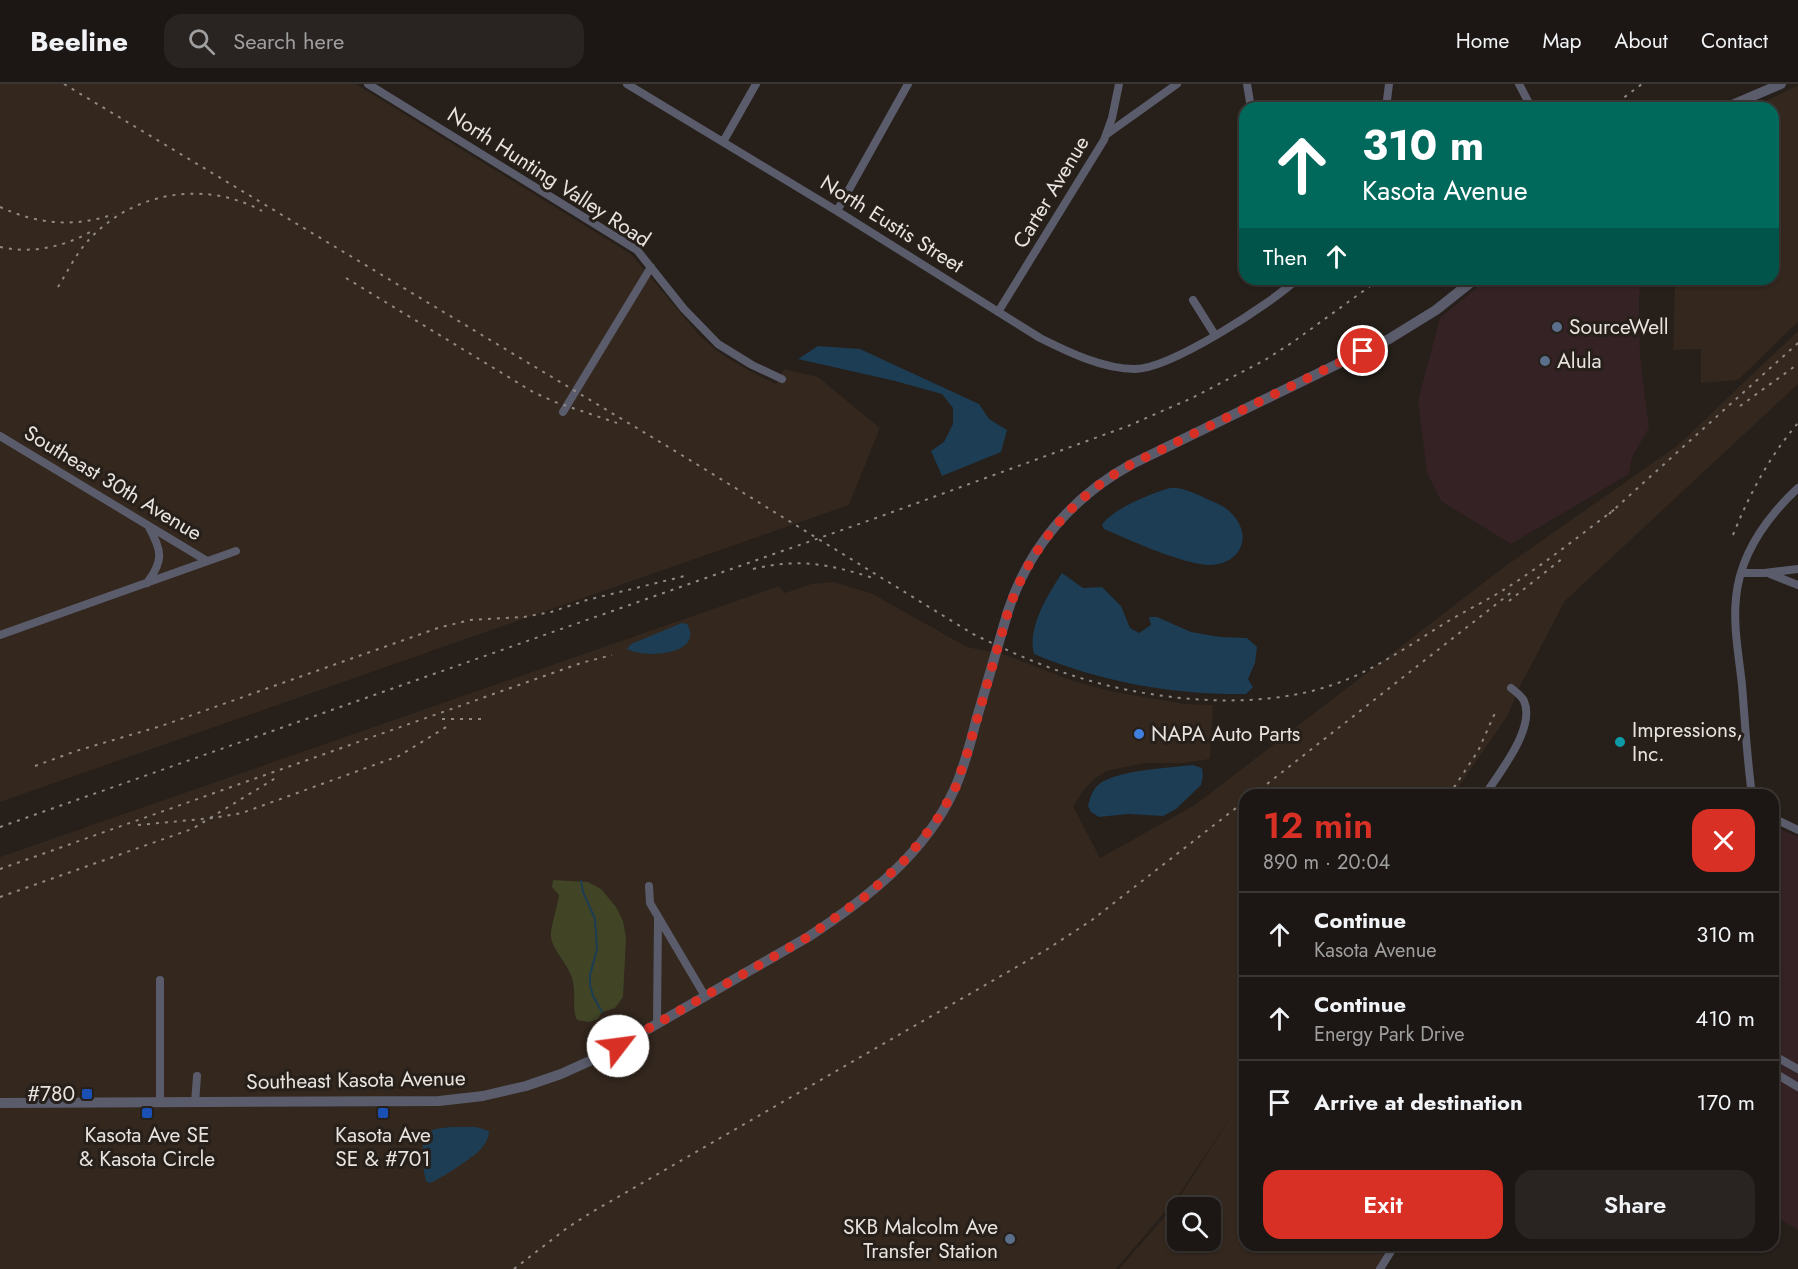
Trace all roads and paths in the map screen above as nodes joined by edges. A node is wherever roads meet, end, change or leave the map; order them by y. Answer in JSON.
{"nodes":[{"id":1,"x":368,"y":84,"type":"edge"},
{"id":2,"x":627,"y":84,"type":"edge"},
{"id":3,"x":756,"y":84,"type":"edge"},
{"id":4,"x":908,"y":84,"type":"edge"},
{"id":5,"x":1119,"y":84,"type":"edge"},
{"id":6,"x":1177,"y":84,"type":"edge"},
{"id":7,"x":1247,"y":84,"type":"edge"},
{"id":8,"x":1389,"y":84,"type":"edge"},
{"id":9,"x":1519,"y":84,"type":"edge"},
{"id":10,"x":1781,"y":84,"type":"edge"},
{"id":11,"x":1250,"y":102,"type":"edge"},
{"id":12,"x":1387,"y":102,"type":"edge"},
{"id":13,"x":1528,"y":102,"type":"edge"},
{"id":14,"x":1739,"y":102,"type":"edge"},
{"id":15,"x":1107,"y":134,"type":"junction"},
{"id":16,"x":723,"y":142,"type":"junction"},
{"id":17,"x":837,"y":211,"type":"junction"},
{"id":18,"x":651,"y":267,"type":"junction"},
{"id":19,"x":1290,"y":285,"type":"edge"},
{"id":20,"x":1467,"y":285,"type":"edge"},
{"id":21,"x":1193,"y":300,"type":"dead end"},
{"id":22,"x":998,"y":312,"type":"junction"},
{"id":23,"x":1215,"y":335,"type":"junction"},
{"id":24,"x":782,"y":379,"type":"dead end"},
{"id":25,"x":563,"y":411,"type":"dead end"},
{"id":26,"x":0,"y":436,"type":"edge"},
{"id":27,"x":1798,"y":488,"type":"edge"},
{"id":28,"x":149,"y":526,"type":"junction"},
{"id":29,"x":236,"y":551,"type":"dead end"},
{"id":30,"x":207,"y":561,"type":"junction"},
{"id":31,"x":1798,"y":569,"type":"edge"},
{"id":32,"x":1741,"y":573,"type":"junction"},
{"id":33,"x":1764,"y":573,"type":"junction"},
{"id":34,"x":147,"y":583,"type":"junction"},
{"id":35,"x":1798,"y":585,"type":"edge"},
{"id":36,"x":0,"y":635,"type":"edge"},
{"id":37,"x":1510,"y":688,"type":"dead end"},
{"id":38,"x":1489,"y":789,"type":"edge"},
{"id":39,"x":1751,"y":789,"type":"edge"},
{"id":40,"x":1779,"y":821,"type":"edge"},
{"id":41,"x":1798,"y":830,"type":"edge"},
{"id":42,"x":649,"y":885,"type":"dead end"},
{"id":43,"x":658,"y":919,"type":"junction"},
{"id":44,"x":160,"y":980,"type":"dead end"},
{"id":45,"x":705,"y":996,"type":"junction"},
{"id":46,"x":657,"y":1023,"type":"junction"},
{"id":47,"x":1779,"y":1058,"type":"edge"},
{"id":48,"x":1798,"y":1069,"type":"edge"},
{"id":49,"x":197,"y":1076,"type":"dead end"},
{"id":50,"x":1779,"y":1076,"type":"edge"},
{"id":51,"x":1798,"y":1087,"type":"edge"},
{"id":52,"x":160,"y":1103,"type":"junction"},
{"id":53,"x":195,"y":1103,"type":"junction"},
{"id":54,"x":0,"y":1104,"type":"edge"},
{"id":55,"x":1391,"y":1251,"type":"edge"},
{"id":56,"x":1380,"y":1269,"type":"edge"}],
"edges":[{"from":1,"to":18,"type":"street","name":"North Hunting Valley Road"},
{"from":2,"to":16,"type":"street","name":"North Eustis Street"},
{"from":3,"to":16,"type":"street"},
{"from":4,"to":17,"type":"street"},
{"from":5,"to":15,"type":"street","name":"Carter Avenue"},
{"from":6,"to":15,"type":"street"},
{"from":7,"to":11,"type":"street"},
{"from":8,"to":12,"type":"street"},
{"from":9,"to":13,"type":"street"},
{"from":10,"to":14,"type":"street"},
{"from":15,"to":22,"type":"street","name":"Carter Avenue"},
{"from":16,"to":17,"type":"street","name":"North Eustis Street"},
{"from":17,"to":22,"type":"street","name":"North Eustis Street"},
{"from":18,"to":24,"type":"street","name":"North Hunting Valley Road"},
{"from":18,"to":25,"type":"street"},
{"from":19,"to":23,"type":"street"},
{"from":20,"to":45,"type":"street","name":"Southeast Kasota Avenue"},
{"from":21,"to":23,"type":"street"},
{"from":22,"to":23,"type":"street","name":"North Eustis Street"},
{"from":26,"to":28,"type":"street","name":"Southeast 30th Avenue"},
{"from":27,"to":32,"type":"street"},
{"from":28,"to":30,"type":"street","name":"Southeast 30th Avenue"},
{"from":28,"to":34,"type":"street"},
{"from":29,"to":30,"type":"street"},
{"from":30,"to":34,"type":"street"},
{"from":31,"to":33,"type":"street"},
{"from":32,"to":33,"type":"street"},
{"from":32,"to":39,"type":"street"},
{"from":33,"to":35,"type":"street"},
{"from":34,"to":36,"type":"street"},
{"from":37,"to":38,"type":"street"},
{"from":40,"to":41,"type":"street"},
{"from":42,"to":43,"type":"street"},
{"from":43,"to":45,"type":"street"},
{"from":43,"to":46,"type":"street"},
{"from":44,"to":52,"type":"street"},
{"from":45,"to":46,"type":"street","name":"Southeast Kasota Avenue"},
{"from":46,"to":53,"type":"street","name":"Southeast Kasota Avenue"},
{"from":47,"to":48,"type":"street"},
{"from":49,"to":53,"type":"street"},
{"from":50,"to":51,"type":"street"},
{"from":52,"to":53,"type":"street","name":"Southeast Kasota Avenue"},
{"from":52,"to":54,"type":"street","name":"Southeast Kasota Avenue"},
{"from":55,"to":56,"type":"street"}]}
